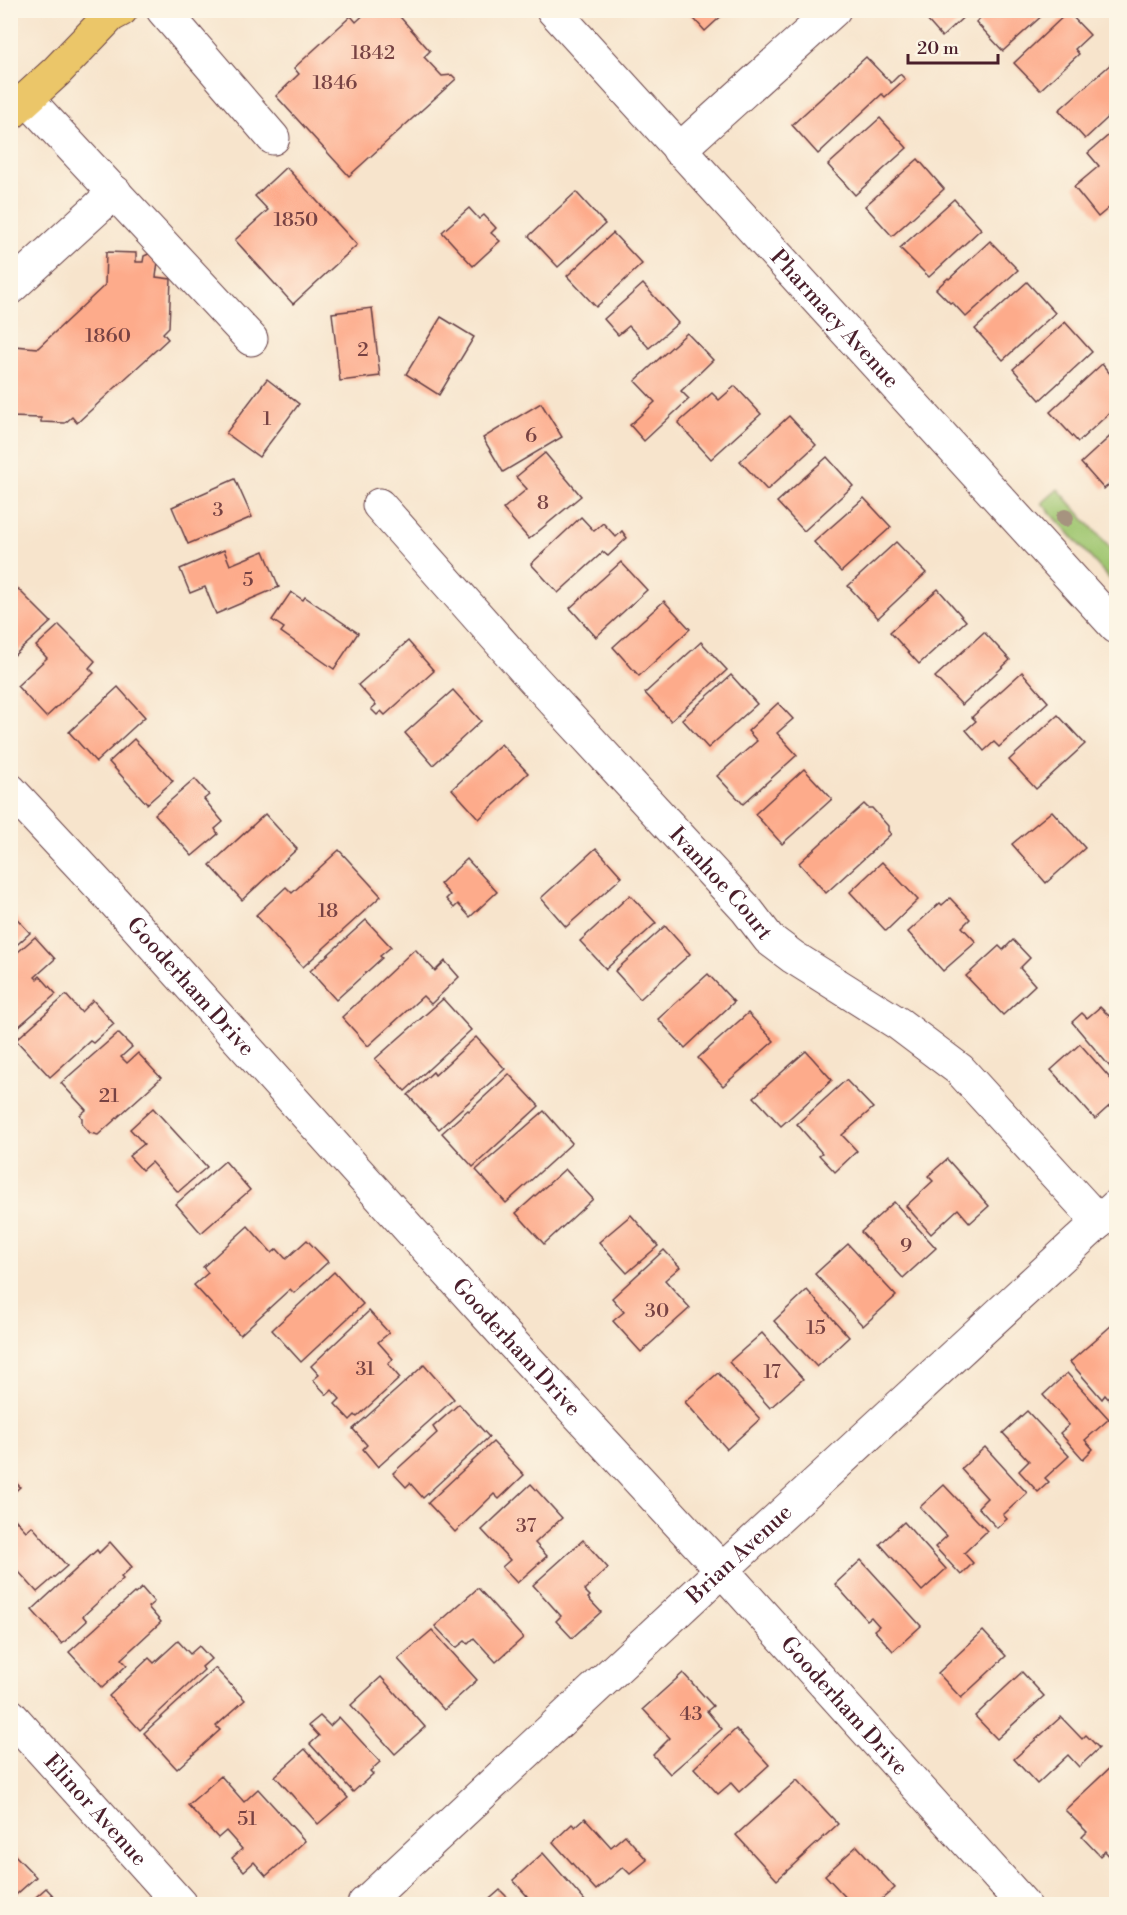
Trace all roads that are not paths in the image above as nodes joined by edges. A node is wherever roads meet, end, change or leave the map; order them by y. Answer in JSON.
{"nodes":[{"id":1,"x":163,"y":10,"type":"edge"},
{"id":2,"x":553,"y":10,"type":"edge"},
{"id":3,"x":834,"y":10,"type":"edge"},
{"id":4,"x":114,"y":12,"type":"edge"},
{"id":5,"x":19,"y":106,"type":"edge"},
{"id":6,"x":273,"y":138,"type":"dead end"},
{"id":7,"x":679,"y":150,"type":"junction"},
{"id":8,"x":115,"y":192,"type":"junction"},
{"id":9,"x":10,"y":288,"type":"edge"},
{"id":10,"x":251,"y":339,"type":"dead end"},
{"id":11,"x":379,"y":505,"type":"dead end"},
{"id":12,"x":1116,"y":627,"type":"edge"},
{"id":13,"x":10,"y":790,"type":"edge"},
{"id":14,"x":1108,"y":1214,"type":"edge"},
{"id":15,"x":722,"y":1570,"type":"junction"},
{"id":16,"x":10,"y":1715,"type":"edge"},
{"id":17,"x":180,"y":1905,"type":"edge"},
{"id":18,"x":364,"y":1905,"type":"edge"},
{"id":19,"x":1023,"y":1905,"type":"edge"}],
"edges":[{"from":1,"to":6,"type":"street"},
{"from":2,"to":7,"type":"street","name":"Pharmacy Avenue"},
{"from":3,"to":7,"type":"street"},
{"from":4,"to":5,"type":"main road"},
{"from":5,"to":8,"type":"street"},
{"from":7,"to":12,"type":"street","name":"Pharmacy Avenue"},
{"from":8,"to":9,"type":"street"},
{"from":8,"to":10,"type":"street"},
{"from":11,"to":14,"type":"street","name":"Ivanhoe Court"},
{"from":13,"to":15,"type":"street","name":"Gooderham Drive"},
{"from":14,"to":15,"type":"street","name":"Brian Avenue"},
{"from":15,"to":18,"type":"street","name":"Brian Avenue"},
{"from":15,"to":19,"type":"street","name":"Gooderham Drive"},
{"from":16,"to":17,"type":"street","name":"Elinor Avenue"}]}
